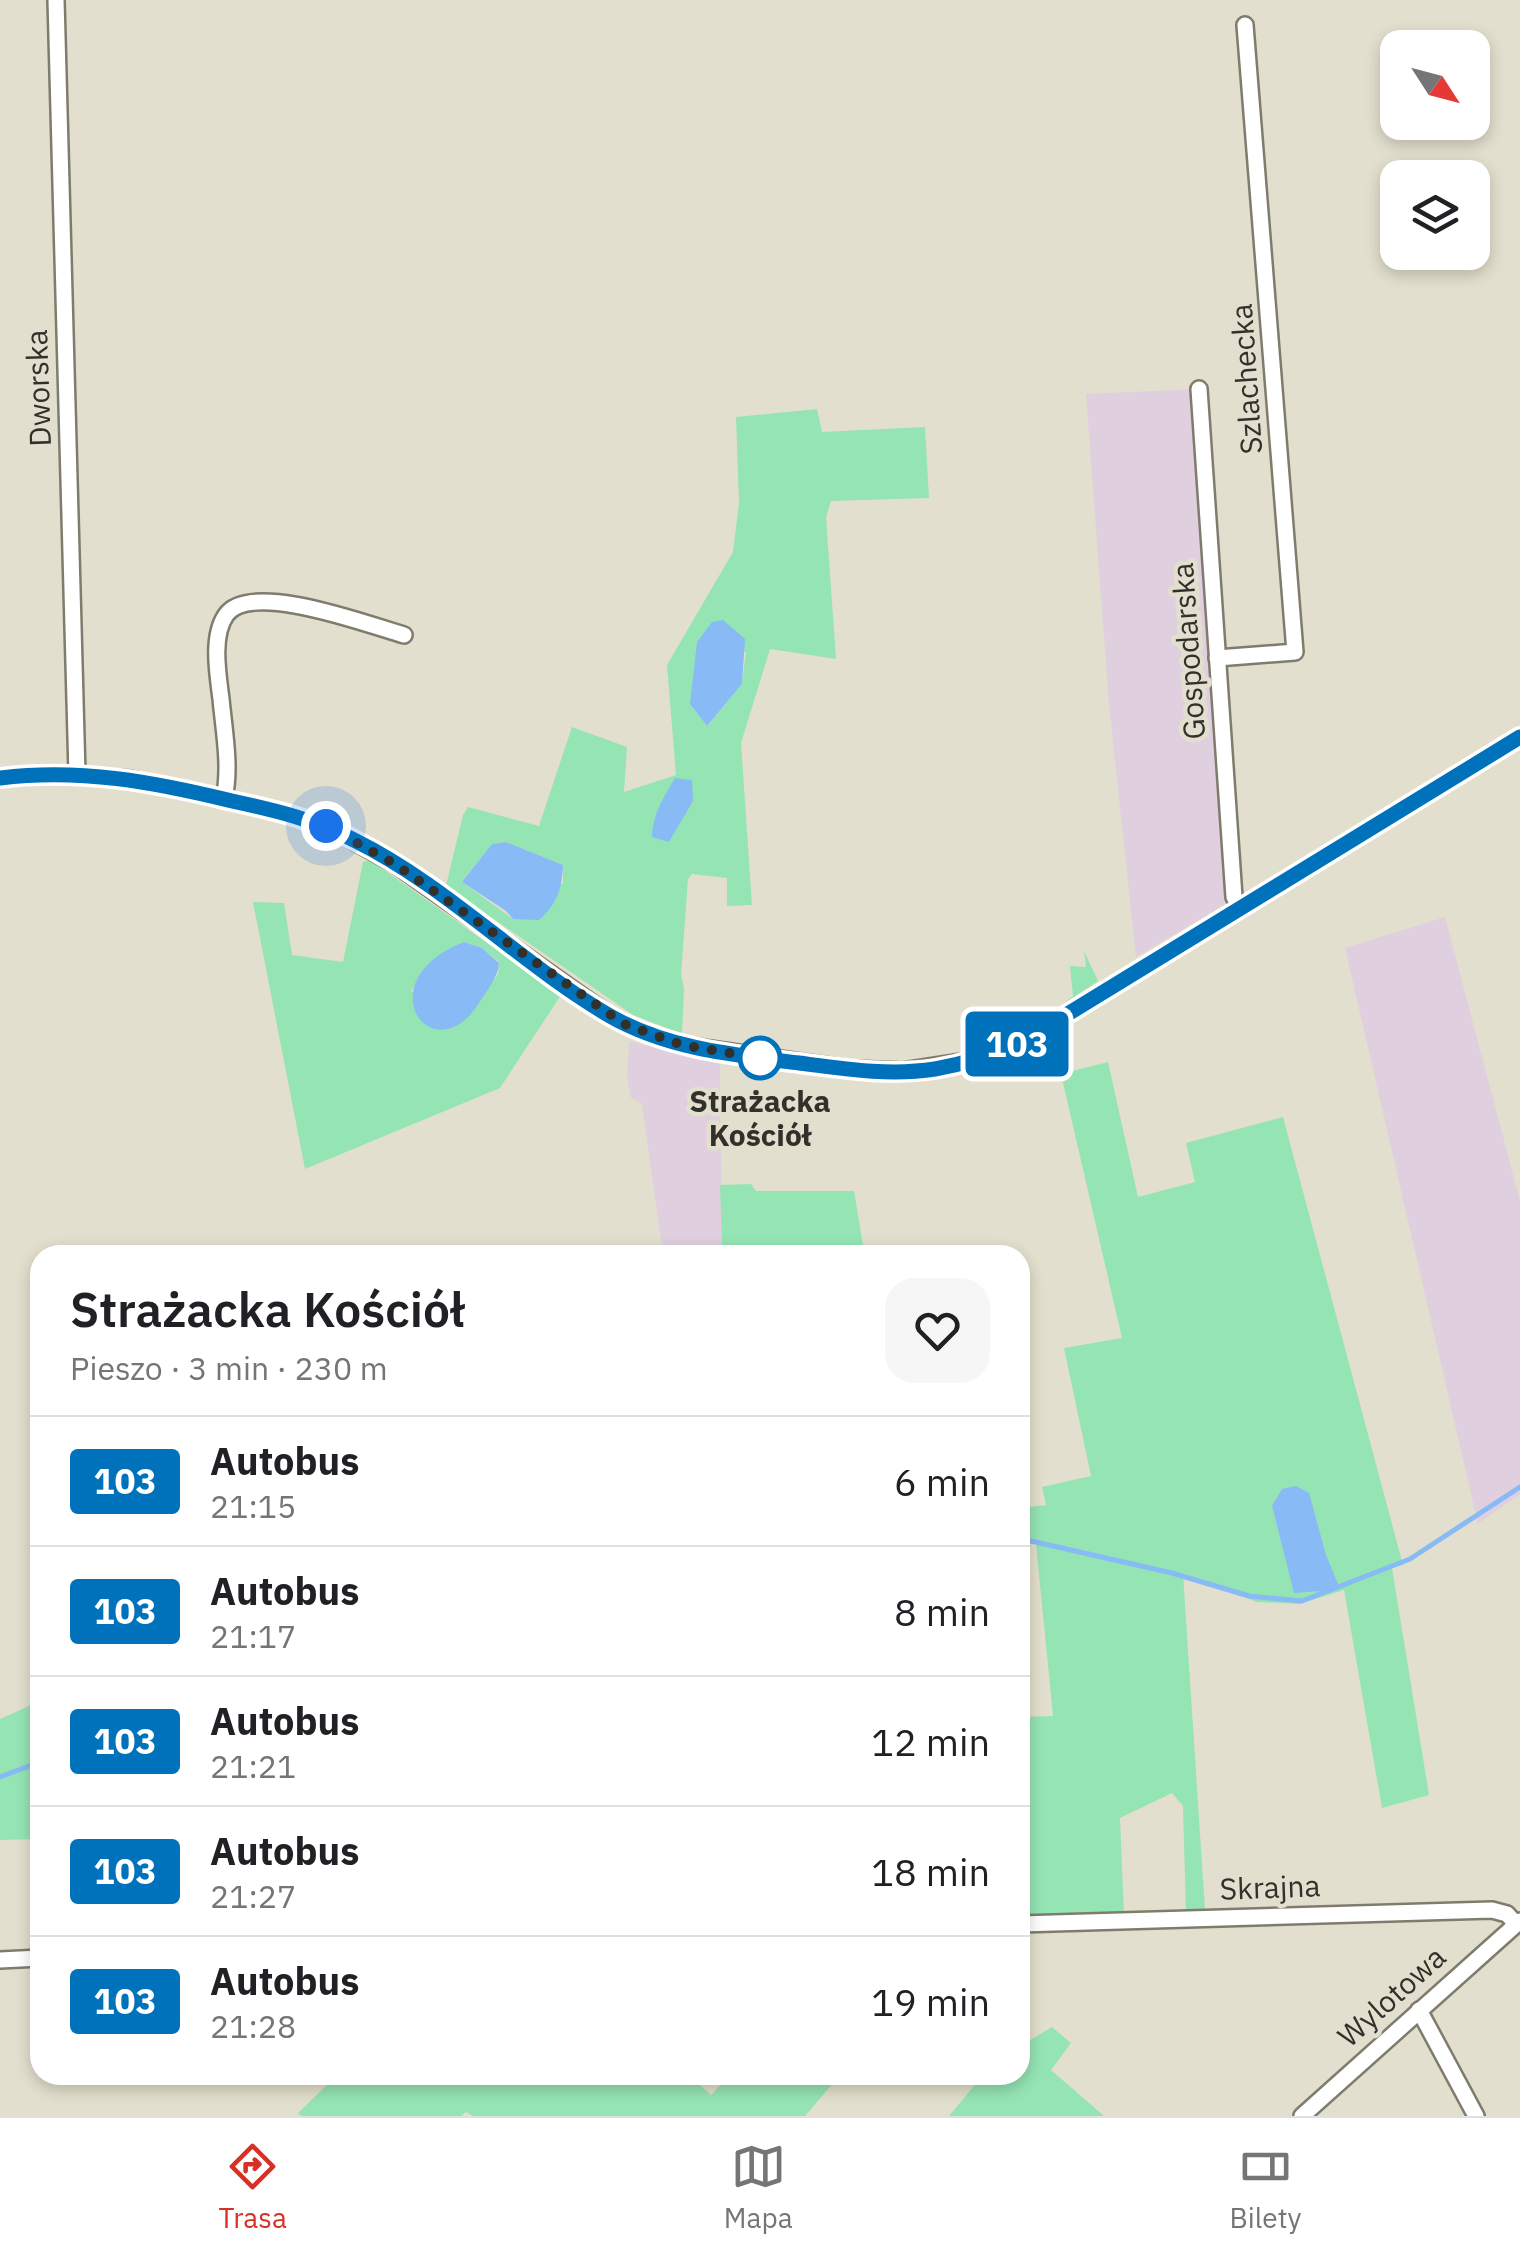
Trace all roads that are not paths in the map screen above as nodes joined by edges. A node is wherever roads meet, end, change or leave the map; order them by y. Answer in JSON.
{"nodes":[{"id":1,"x":56,"y":0,"type":"edge"},
{"id":2,"x":1245,"y":24,"type":"dead end"},
{"id":3,"x":1200,"y":389,"type":"dead end"},
{"id":4,"x":404,"y":635,"type":"dead end"},
{"id":5,"x":1217,"y":658,"type":"junction"},
{"id":6,"x":1520,"y":737,"type":"edge"},
{"id":7,"x":76,"y":774,"type":"junction"},
{"id":8,"x":0,"y":778,"type":"edge"},
{"id":9,"x":224,"y":799,"type":"junction"},
{"id":10,"x":1240,"y":908,"type":"junction"},
{"id":11,"x":1518,"y":1922,"type":"edge"},
{"id":12,"x":1030,"y":1924,"type":"edge"},
{"id":13,"x":30,"y":1958,"type":"edge"},
{"id":14,"x":0,"y":1960,"type":"edge"},
{"id":15,"x":1420,"y":2010,"type":"junction"},
{"id":16,"x":1302,"y":2116,"type":"edge"},
{"id":17,"x":1476,"y":2116,"type":"edge"}],
"edges":[{"from":1,"to":7,"type":"street","name":"Dworska"},
{"from":2,"to":5,"type":"street","name":"Szlachecka"},
{"from":3,"to":5,"type":"street","name":"Gospodarska"},
{"from":4,"to":9,"type":"street"},
{"from":5,"to":10,"type":"street","name":"Gospodarska"},
{"from":6,"to":10,"type":"street"},
{"from":7,"to":8,"type":"street"},
{"from":7,"to":9,"type":"street"},
{"from":9,"to":10,"type":"street"},
{"from":11,"to":12,"type":"street","name":"Skrajna"},
{"from":11,"to":15,"type":"street","name":"Wylotowa"},
{"from":13,"to":14,"type":"street"},
{"from":15,"to":16,"type":"street","name":"Wylotowa"},
{"from":15,"to":17,"type":"street"}]}
